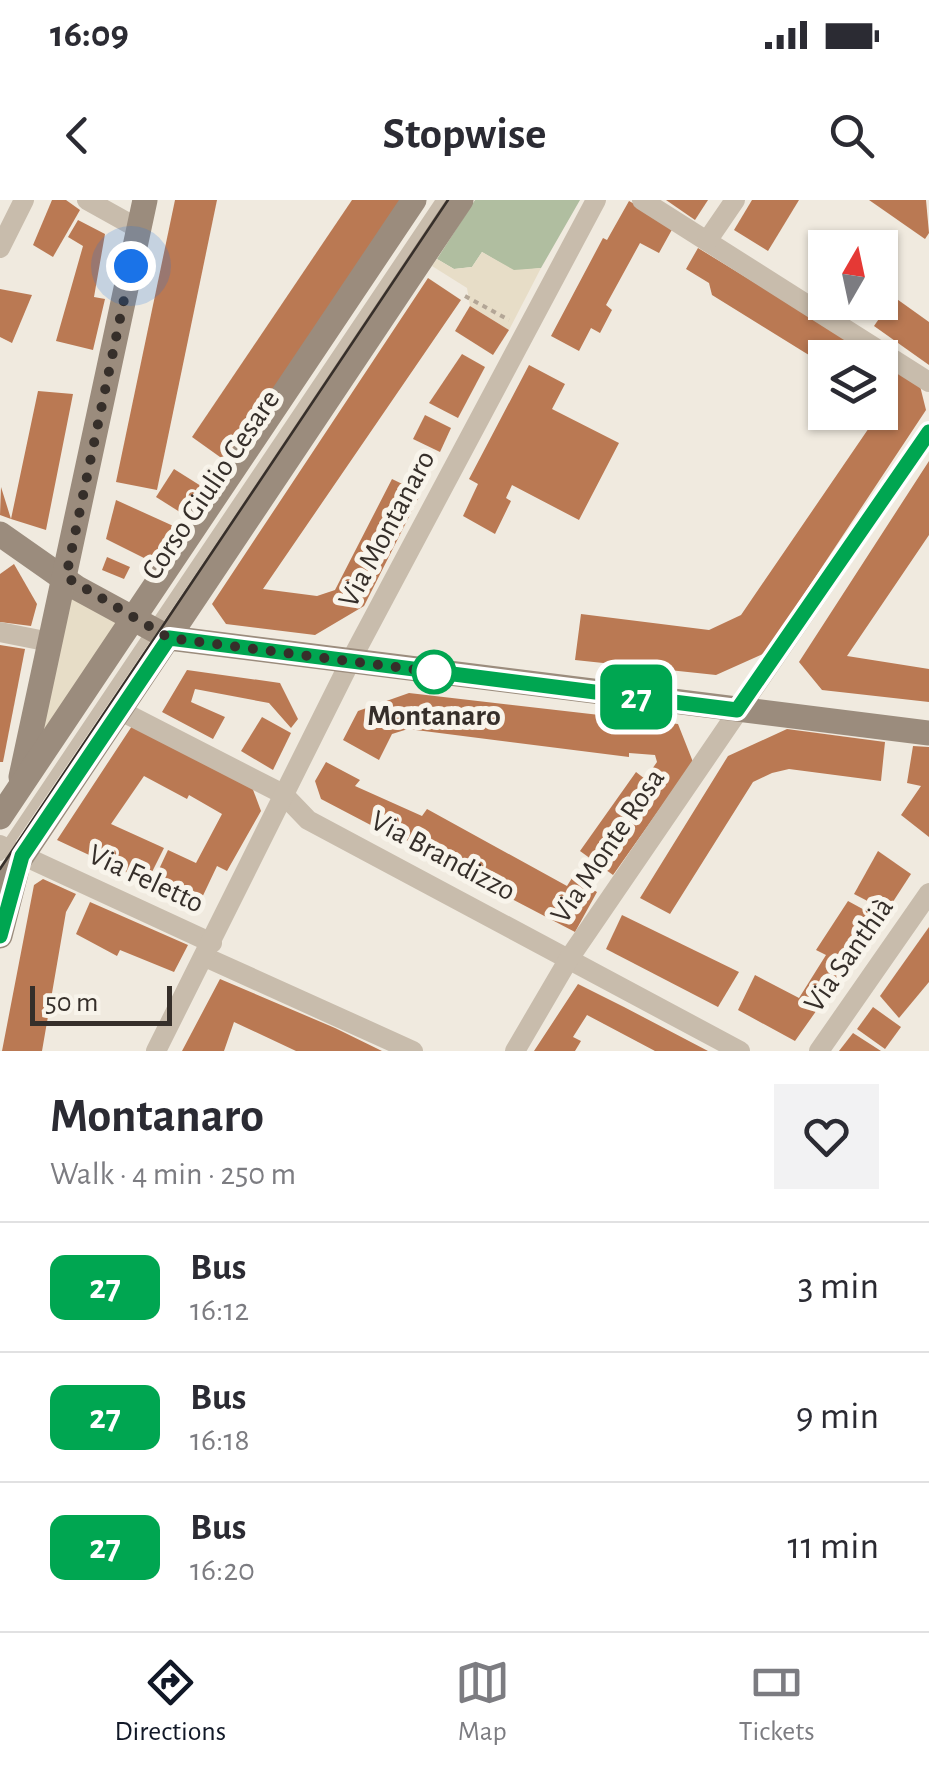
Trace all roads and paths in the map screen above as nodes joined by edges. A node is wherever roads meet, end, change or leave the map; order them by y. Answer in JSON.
{"nodes":[{"id":1,"x":24,"y":200,"type":"edge"},
{"id":2,"x":87,"y":200,"type":"edge"},
{"id":3,"x":144,"y":200,"type":"edge"},
{"id":4,"x":414,"y":200,"type":"edge"},
{"id":5,"x":441,"y":200,"type":"edge"},
{"id":6,"x":461,"y":200,"type":"edge"},
{"id":7,"x":596,"y":200,"type":"edge"},
{"id":8,"x":642,"y":200,"type":"edge"},
{"id":9,"x":735,"y":200,"type":"edge"},
{"id":10,"x":139,"y":230,"type":"junction"},
{"id":11,"x":707,"y":241,"type":"junction"},
{"id":12,"x":0,"y":248,"type":"edge"},
{"id":13,"x":464,"y":296,"type":"dead end"},
{"id":14,"x":527,"y":331,"type":"junction"},
{"id":15,"x":929,"y":382,"type":"edge"},
{"id":16,"x":929,"y":432,"type":"edge"},
{"id":17,"x":0,"y":534,"type":"edge"},
{"id":18,"x":66,"y":577,"type":"junction"},
{"id":19,"x":153,"y":628,"type":"junction"},
{"id":20,"x":0,"y":632,"type":"edge"},
{"id":21,"x":50,"y":642,"type":"junction"},
{"id":22,"x":350,"y":662,"type":"junction"},
{"id":23,"x":122,"y":710,"type":"junction"},
{"id":24,"x":737,"y":710,"type":"junction"},
{"id":25,"x":929,"y":733,"type":"edge"},
{"id":26,"x":18,"y":792,"type":"junction"},
{"id":27,"x":283,"y":794,"type":"junction"},
{"id":28,"x":0,"y":817,"type":"edge"},
{"id":29,"x":8,"y":860,"type":"edge"},
{"id":30,"x":929,"y":893,"type":"edge"},
{"id":31,"x":0,"y":936,"type":"edge"},
{"id":32,"x":208,"y":950,"type":"junction"},
{"id":33,"x":570,"y":957,"type":"junction"},
{"id":34,"x":156,"y":1051,"type":"edge"},
{"id":35,"x":413,"y":1051,"type":"edge"},
{"id":36,"x":515,"y":1051,"type":"edge"},
{"id":37,"x":740,"y":1051,"type":"edge"},
{"id":38,"x":818,"y":1051,"type":"edge"}],
"edges":[{"from":1,"to":12,"type":"street"},
{"from":2,"to":10,"type":"street"},
{"from":3,"to":10,"type":"main road"},
{"from":4,"to":19,"type":"main road","name":"Corso Giulio Cesare"},
{"from":5,"to":19,"type":"lane","name":"Corso Giulio Cesare"},
{"from":6,"to":19,"type":"main road","name":"Corso Giulio Cesare"},
{"from":7,"to":14,"type":"street","name":"Via Montanaro"},
{"from":8,"to":11,"type":"street"},
{"from":9,"to":11,"type":"street"},
{"from":10,"to":18,"type":"main road"},
{"from":11,"to":15,"type":"street"},
{"from":13,"to":14,"type":"path"},
{"from":14,"to":22,"type":"street","name":"Via Montanaro"},
{"from":16,"to":24,"type":"street","name":"Via Monte Rosa"},
{"from":17,"to":18,"type":"main road"},
{"from":18,"to":19,"type":"main road"},
{"from":18,"to":21,"type":"main road"},
{"from":19,"to":22,"type":"main road"},
{"from":19,"to":23,"type":"main road"},
{"from":19,"to":26,"type":"main road"},
{"from":19,"to":29,"type":"lane","name":"Corso Giulio Cesare"},
{"from":20,"to":21,"type":"street"},
{"from":21,"to":26,"type":"main road"},
{"from":22,"to":24,"type":"main road"},
{"from":22,"to":27,"type":"street","name":"Via Montanaro"},
{"from":23,"to":27,"type":"street","name":"Via Brandizzo"},
{"from":23,"to":29,"type":"main road"},
{"from":24,"to":25,"type":"main road"},
{"from":24,"to":33,"type":"street","name":"Via Monte Rosa"},
{"from":26,"to":28,"type":"main road"},
{"from":27,"to":32,"type":"street","name":"Via Montanaro"},
{"from":27,"to":33,"type":"street","name":"Via Brandizzo"},
{"from":29,"to":31,"type":"main road"},
{"from":29,"to":32,"type":"street","name":"Via Feletto"},
{"from":30,"to":38,"type":"street","name":"Via Santhià"},
{"from":32,"to":34,"type":"street","name":"Via Montanaro"},
{"from":32,"to":35,"type":"street","name":"Via Feletto"},
{"from":33,"to":36,"type":"street","name":"Via Monte Rosa"},
{"from":33,"to":37,"type":"street","name":"Via Brandizzo"}]}
